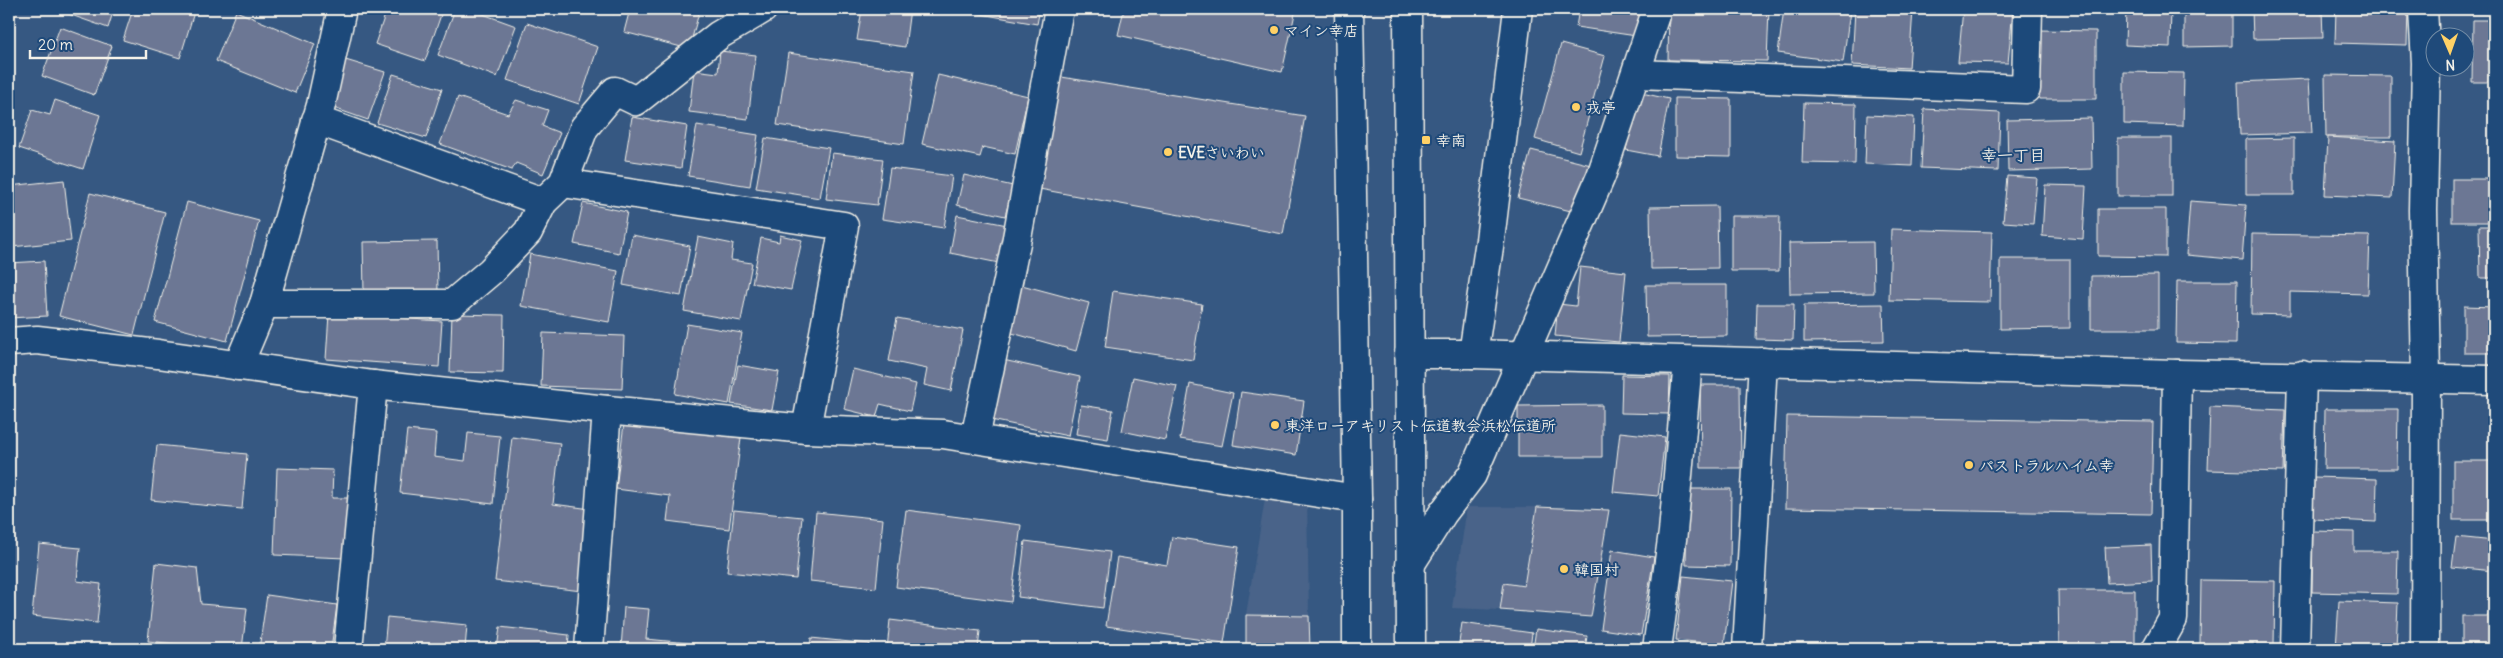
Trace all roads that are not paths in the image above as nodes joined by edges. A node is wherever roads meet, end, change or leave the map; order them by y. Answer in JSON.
{"nodes":[{"id":1,"x":342,"y":9,"type":"edge"},
{"id":2,"x":763,"y":9,"type":"edge"},
{"id":3,"x":1059,"y":9,"type":"edge"},
{"id":4,"x":1349,"y":9,"type":"edge"},
{"id":5,"x":1408,"y":9,"type":"edge"},
{"id":6,"x":1518,"y":9,"type":"edge"},
{"id":7,"x":1657,"y":9,"type":"edge"},
{"id":8,"x":2028,"y":9,"type":"edge"},
{"id":9,"x":2423,"y":9,"type":"edge"},
{"id":10,"x":1637,"y":74,"type":"junction"},
{"id":11,"x":316,"y":120,"type":"junction"},
{"id":12,"x":563,"y":183,"type":"junction"},
{"id":13,"x":543,"y":202,"type":"junction"},
{"id":14,"x":264,"y":304,"type":"junction"},
{"id":15,"x":9,"y":342,"type":"edge"},
{"id":16,"x":1409,"y":354,"type":"junction"},
{"id":17,"x":1473,"y":354,"type":"junction"},
{"id":18,"x":1523,"y":356,"type":"junction"},
{"id":19,"x":1688,"y":361,"type":"junction"},
{"id":20,"x":1763,"y":362,"type":"junction"},
{"id":21,"x":238,"y":366,"type":"junction"},
{"id":22,"x":2176,"y":374,"type":"junction"},
{"id":23,"x":2302,"y":374,"type":"junction"},
{"id":24,"x":2426,"y":378,"type":"junction"},
{"id":25,"x":2494,"y":380,"type":"edge"},
{"id":26,"x":373,"y":385,"type":"junction"},
{"id":27,"x":608,"y":410,"type":"junction"},
{"id":28,"x":806,"y":429,"type":"junction"},
{"id":29,"x":975,"y":438,"type":"junction"},
{"id":30,"x":1357,"y":499,"type":"junction"},
{"id":31,"x":1410,"y":564,"type":"junction"},
{"id":32,"x":348,"y":649,"type":"edge"},
{"id":33,"x":589,"y":649,"type":"edge"},
{"id":34,"x":1357,"y":649,"type":"edge"},
{"id":35,"x":1411,"y":649,"type":"edge"},
{"id":36,"x":1656,"y":649,"type":"edge"},
{"id":37,"x":1747,"y":649,"type":"edge"},
{"id":38,"x":2156,"y":649,"type":"edge"},
{"id":39,"x":2295,"y":649,"type":"edge"},
{"id":40,"x":2425,"y":649,"type":"edge"}],
"edges":[{"from":1,"to":11,"type":"street"},
{"from":2,"to":12,"type":"street"},
{"from":3,"to":29,"type":"street"},
{"from":4,"to":30,"type":"street"},
{"from":5,"to":16,"type":"street"},
{"from":6,"to":17,"type":"street"},
{"from":7,"to":10,"type":"street"},
{"from":8,"to":10,"type":"street"},
{"from":9,"to":24,"type":"street"},
{"from":10,"to":18,"type":"street"},
{"from":11,"to":13,"type":"street"},
{"from":11,"to":14,"type":"street"},
{"from":12,"to":13,"type":"street"},
{"from":12,"to":28,"type":"street"},
{"from":13,"to":14,"type":"street"},
{"from":14,"to":21,"type":"street"},
{"from":15,"to":21,"type":"street"},
{"from":16,"to":17,"type":"street"},
{"from":16,"to":31,"type":"street"},
{"from":17,"to":18,"type":"street"},
{"from":18,"to":19,"type":"street"},
{"from":18,"to":31,"type":"street"},
{"from":19,"to":20,"type":"street"},
{"from":19,"to":36,"type":"street"},
{"from":20,"to":22,"type":"street"},
{"from":20,"to":37,"type":"street"},
{"from":21,"to":26,"type":"street"},
{"from":22,"to":23,"type":"street"},
{"from":22,"to":38,"type":"street"},
{"from":23,"to":24,"type":"street"},
{"from":23,"to":39,"type":"street"},
{"from":24,"to":25,"type":"street"},
{"from":24,"to":40,"type":"street"},
{"from":26,"to":27,"type":"street"},
{"from":26,"to":32,"type":"street"},
{"from":27,"to":28,"type":"street"},
{"from":27,"to":33,"type":"street"},
{"from":28,"to":29,"type":"street"},
{"from":29,"to":30,"type":"street"},
{"from":30,"to":34,"type":"street"},
{"from":31,"to":35,"type":"street"}]}
